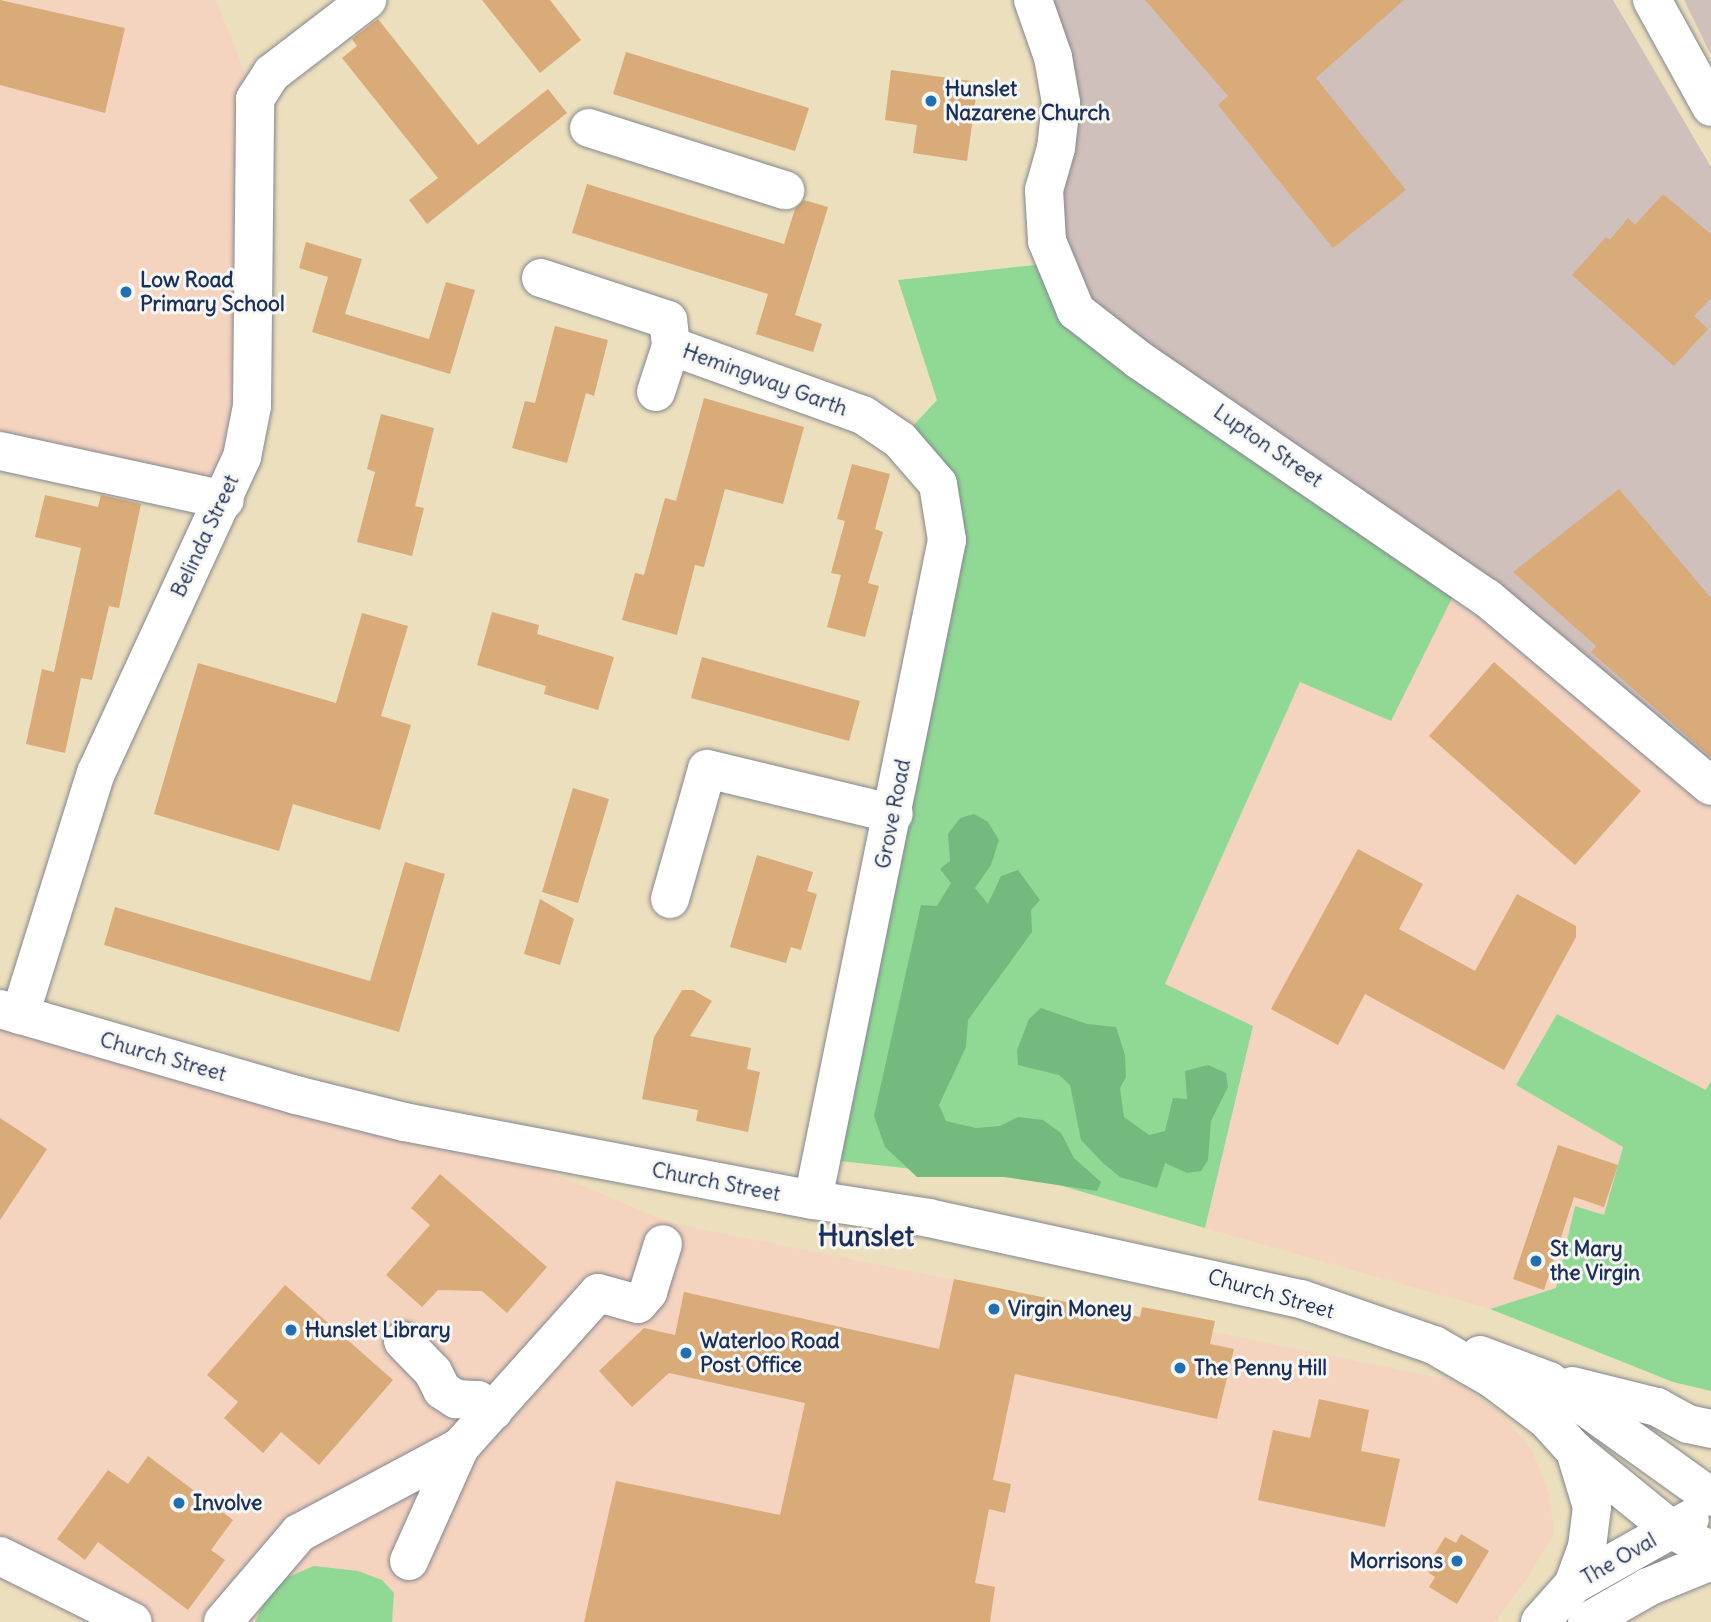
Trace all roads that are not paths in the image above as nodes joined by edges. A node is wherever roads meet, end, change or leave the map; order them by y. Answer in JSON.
{"nodes":[{"id":1,"x":367,"y":0,"type":"edge"},
{"id":2,"x":1033,"y":0,"type":"edge"},
{"id":3,"x":1652,"y":0,"type":"edge"},
{"id":4,"x":1711,"y":107,"type":"edge"},
{"id":5,"x":589,"y":128,"type":"dead end"},
{"id":6,"x":785,"y":190,"type":"dead end"},
{"id":7,"x":541,"y":278,"type":"dead end"},
{"id":8,"x":671,"y":346,"type":"junction"},
{"id":9,"x":656,"y":392,"type":"dead end"},
{"id":10,"x":900,"y":440,"type":"joint"},
{"id":11,"x":0,"y":451,"type":"edge"},
{"id":12,"x":225,"y":500,"type":"junction"},
{"id":13,"x":1711,"y":786,"type":"edge"},
{"id":14,"x":894,"y":814,"type":"junction"},
{"id":15,"x":670,"y":899,"type":"dead end"},
{"id":16,"x":10,"y":1012,"type":"edge"},
{"id":17,"x":813,"y":1200,"type":"junction"},
{"id":18,"x":663,"y":1244,"type":"dead end"},
{"id":19,"x":403,"y":1341,"type":"dead end"},
{"id":20,"x":1434,"y":1345,"type":"junction"},
{"id":21,"x":1549,"y":1381,"type":"junction"},
{"id":22,"x":493,"y":1411,"type":"junction"},
{"id":23,"x":1711,"y":1429,"type":"edge"},
{"id":24,"x":460,"y":1447,"type":"junction"},
{"id":25,"x":1575,"y":1451,"type":"junction"},
{"id":26,"x":1711,"y":1497,"type":"edge"},
{"id":27,"x":1711,"y":1508,"type":"edge"},
{"id":28,"x":1671,"y":1529,"type":"junction"},
{"id":29,"x":1711,"y":1551,"type":"edge"},
{"id":30,"x":0,"y":1556,"type":"edge"},
{"id":31,"x":1711,"y":1560,"type":"edge"},
{"id":32,"x":409,"y":1562,"type":"dead end"},
{"id":33,"x":1573,"y":1584,"type":"junction"},
{"id":34,"x":133,"y":1622,"type":"edge"},
{"id":35,"x":223,"y":1622,"type":"edge"},
{"id":36,"x":1540,"y":1622,"type":"edge"},
{"id":37,"x":1587,"y":1622,"type":"edge"}],
"edges":[{"from":1,"to":12,"type":"street","name":"Belinda Street"},
{"from":2,"to":13,"type":"street","name":"Lupton Street"},
{"from":3,"to":4,"type":"street"},
{"from":5,"to":6,"type":"street"},
{"from":7,"to":8,"type":"street"},
{"from":8,"to":9,"type":"street","name":"Hemingway Garth"},
{"from":8,"to":10,"type":"street","name":"Hemingway Garth"},
{"from":10,"to":14,"type":"street","name":"Grove Road"},
{"from":11,"to":12,"type":"street"},
{"from":12,"to":16,"type":"street","name":"Belinda Street"},
{"from":14,"to":15,"type":"street"},
{"from":14,"to":17,"type":"street","name":"Grove Road"},
{"from":16,"to":17,"type":"street","name":"Church Street"},
{"from":17,"to":20,"type":"street","name":"Church Street"},
{"from":18,"to":22,"type":"street"},
{"from":19,"to":22,"type":"street"},
{"from":20,"to":21,"type":"street","name":"Church Street"},
{"from":20,"to":25,"type":"street","name":"Church Street"},
{"from":21,"to":23,"type":"street"},
{"from":21,"to":26,"type":"street","name":"Church Street"},
{"from":22,"to":24,"type":"street"},
{"from":24,"to":32,"type":"street"},
{"from":24,"to":35,"type":"street"},
{"from":25,"to":28,"type":"street","name":"Church Street"},
{"from":25,"to":33,"type":"street"},
{"from":27,"to":28,"type":"street","name":"The Oval"},
{"from":28,"to":29,"type":"street","name":"Church Street"},
{"from":28,"to":33,"type":"street","name":"The Oval"},
{"from":30,"to":34,"type":"street"},
{"from":31,"to":37,"type":"street","name":"The Oval"},
{"from":33,"to":36,"type":"street","name":"The Oval"}]}
